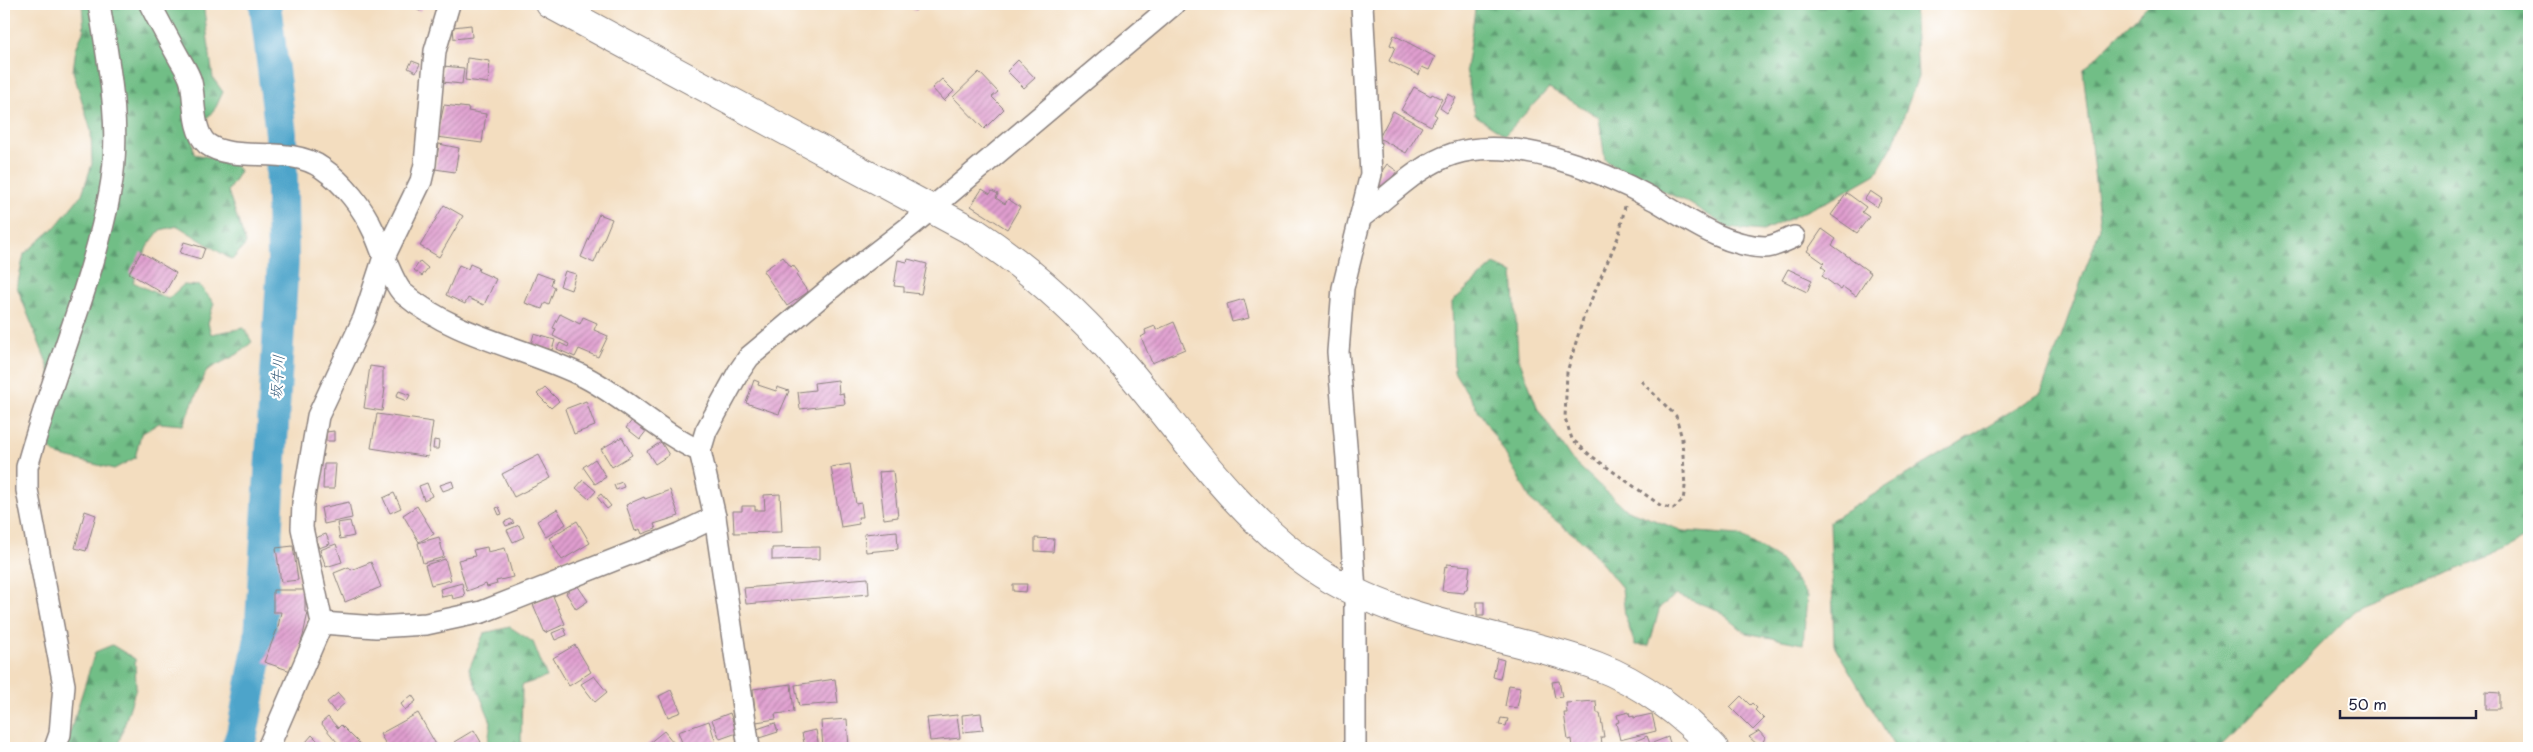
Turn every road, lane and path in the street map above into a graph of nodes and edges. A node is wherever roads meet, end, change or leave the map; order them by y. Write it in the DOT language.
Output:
graph roads {
  1 [pos="100,4"];
  2 [pos="150,4"];
  3 [pos="449,4"];
  4 [pos="550,4"];
  5 [pos="1174,4"];
  6 [pos="1362,4"];
  7 [pos="1624,186"];
  8 [pos="931,209"];
  9 [pos="1360,218"];
  10 [pos="1794,237"];
  11 [pos="384,257"];
  12 [pos="1640,380"];
  13 [pos="700,451"];
  14 [pos="715,517"];
  15 [pos="1356,593"];
  16 [pos="322,623"];
  17 [pos="55,748"];
  18 [pos="268,748"];
  19 [pos="749,748"];
  20 [pos="1355,748"];
  21 [pos="1714,748"];
  1 -- 17 [label="street"];
  2 -- 11 [label="street"];
  3 -- 11 [label="street"];
  4 -- 8 [label="street"];
  5 -- 8 [label="street"];
  6 -- 9 [label="street"];
  7 -- 9 [label="street"];
  7 -- 10 [label="street"];
  7 -- 12 [label="path"];
  8 -- 13 [label="street"];
  8 -- 15 [label="street"];
  9 -- 15 [label="street"];
  11 -- 13 [label="street"];
  11 -- 16 [label="street"];
  13 -- 14 [label="street"];
  14 -- 16 [label="street"];
  14 -- 19 [label="street"];
  15 -- 20 [label="street"];
  15 -- 21 [label="street"];
  16 -- 18 [label="street"];
}
